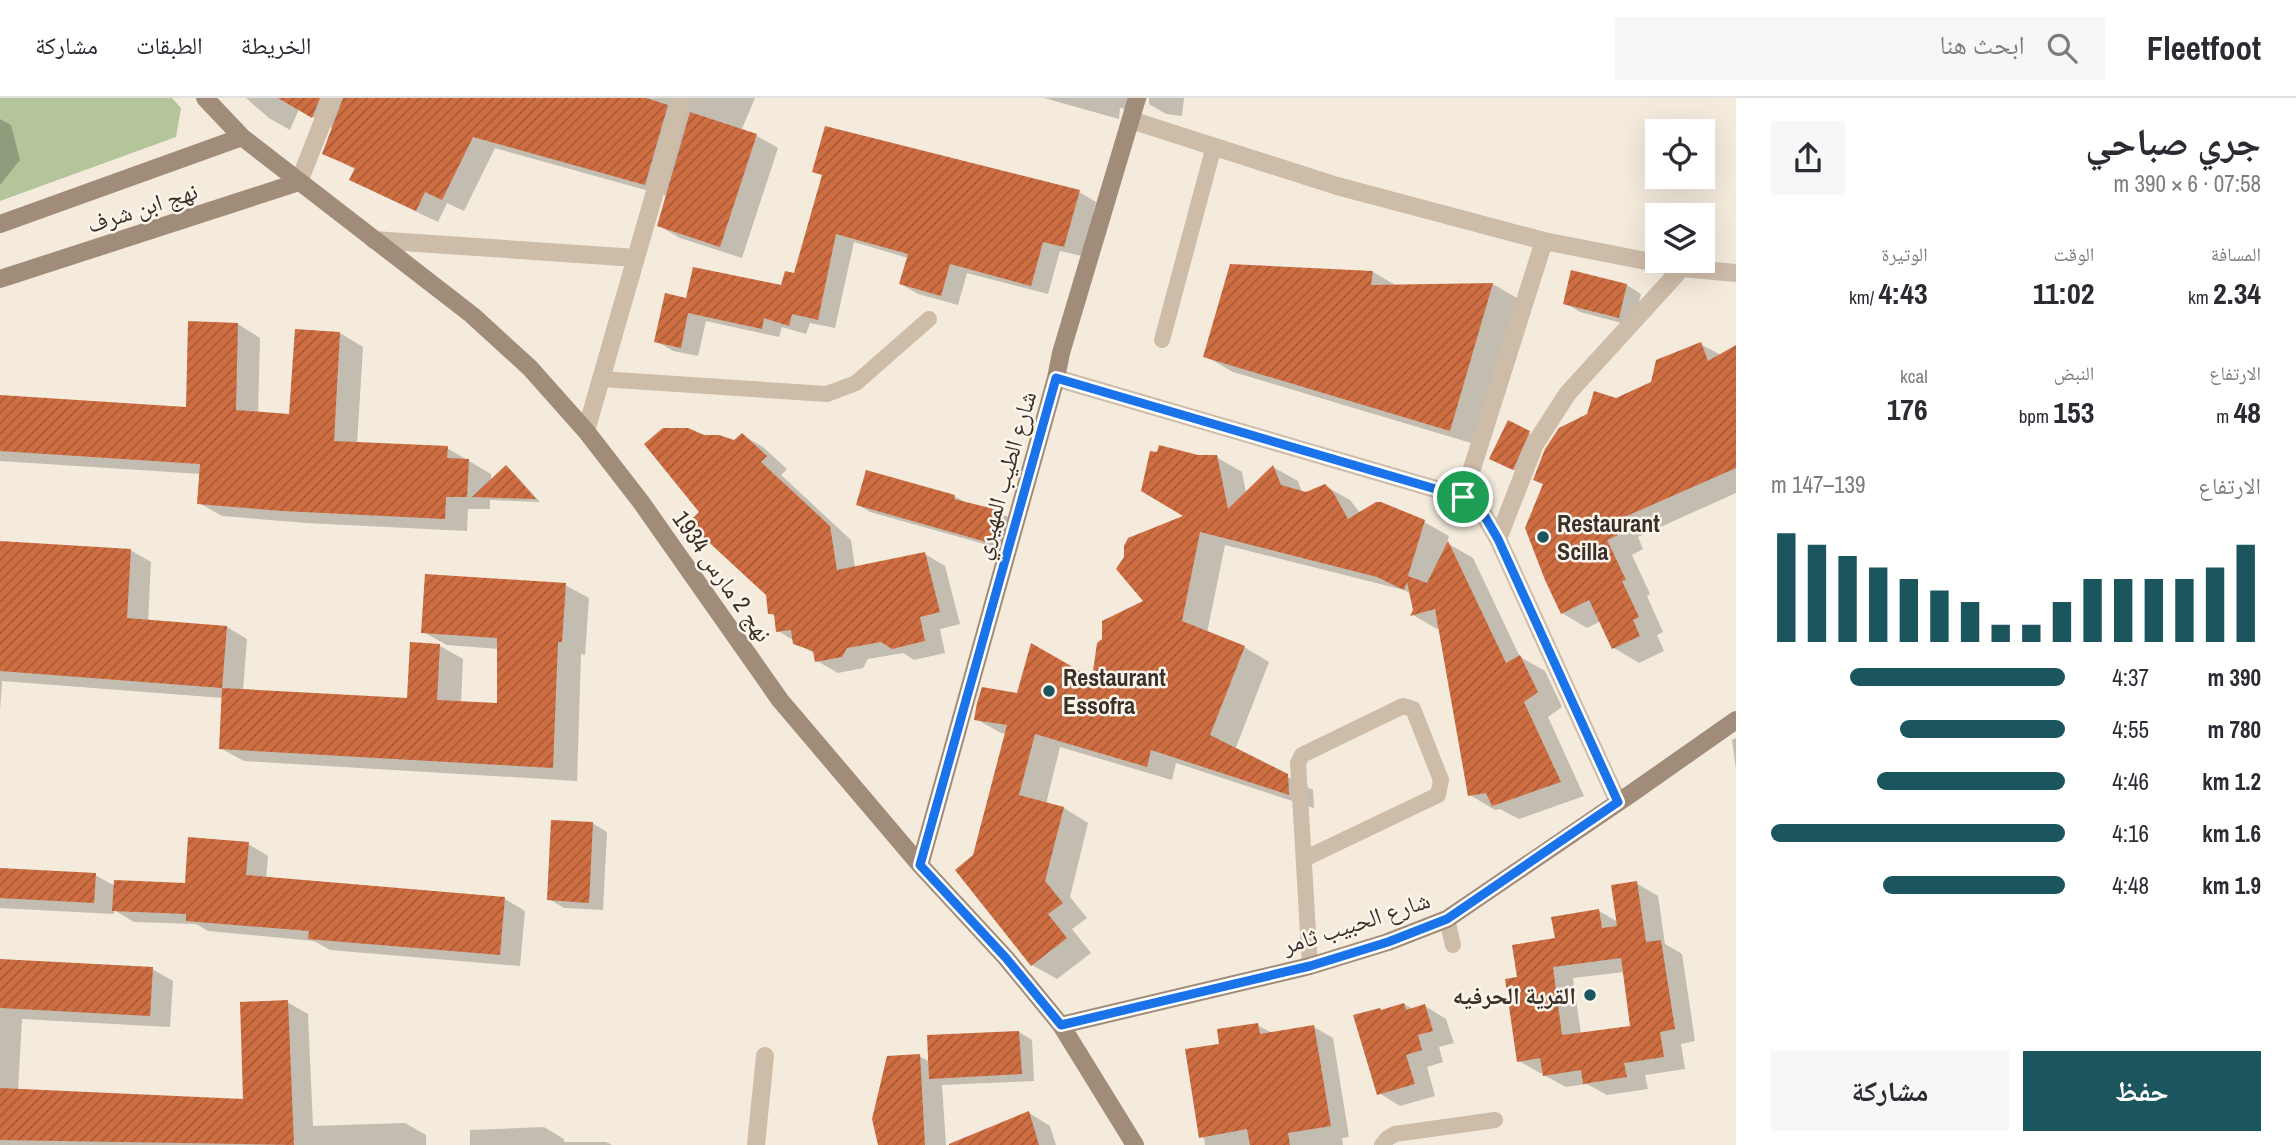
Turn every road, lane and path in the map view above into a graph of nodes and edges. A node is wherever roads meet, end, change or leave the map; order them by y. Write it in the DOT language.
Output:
graph roads {
  1 [pos="205,98"];
  2 [pos="332,98"];
  3 [pos="682,98"];
  4 [pos="1137,98"];
  5 [pos="1131,120"];
  6 [pos="242,137"];
  7 [pos="1214,146"];
  8 [pos="299,182"];
  9 [pos="0,224"];
  10 [pos="374,240"];
  11 [pos="1544,241"];
  12 [pos="636,258"];
  13 [pos="1645,261"];
  14 [pos="1715,271"];
  15 [pos="1677,273"];
  16 [pos="1736,273"];
  17 [pos="0,279"];
  18 [pos="929,319"];
  19 [pos="1162,340"];
  20 [pos="1056,378"];
  21 [pos="601,379"];
  22 [pos="586,431"];
  23 [pos="1463,497"];
  24 [pos="1498,539"];
  25 [pos="1736,720"];
  26 [pos="1618,802"];
  27 [pos="1304,859"];
  28 [pos="920,865"];
  29 [pos="1447,919"];
  30 [pos="1453,945"];
  31 [pos="1310,966"];
  32 [pos="1061,1025"];
  33 [pos="765,1056"];
  34 [pos="1495,1120"];
  35 [pos="756,1145"];
  36 [pos="1135,1145"];
  37 [pos="1382,1145"];
  1 -- 6 [label="street, نهج 2 مارس 1934"];
  2 -- 8 [label="street"];
  3 -- 12 [label="street"];
  4 -- 5 [label="street, شارع الطيب المهيري"];
  5 -- 7 [label="street"];
  5 -- 20 [label="street, شارع الطيب المهيري"];
  6 -- 8 [label="street, نهج 2 مارس 1934"];
  6 -- 9 [label="street, نهج ابن شرف"];
  7 -- 11 [label="street"];
  7 -- 19 [label="lane"];
  8 -- 10 [label="street, نهج 2 مارس 1934"];
  8 -- 17 [label="street, نهج ابن شرف"];
  10 -- 12 [label="street"];
  10 -- 22 [label="street, نهج 2 مارس 1934"];
  11 -- 13 [label="street"];
  11 -- 23 [label="street"];
  12 -- 21 [label="street"];
  14 -- 16 [label="street"];
  15 -- 24 [label="street"];
  18 -- 21 [label="lane"];
  20 -- 23 [label="street"];
  20 -- 28 [label="street, شارع الطيب المهيري"];
  21 -- 22 [label="street"];
  22 -- 28 [label="street, نهج 2 مارس 1934"];
  23 -- 24 [label="street"];
  24 -- 26 [label="street"];
  25 -- 26 [label="street, شارع الحبيب ثامر"];
  26 -- 29 [label="street, شارع الحبيب ثامر"];
  27 -- 27 [label="lane"];
  27 -- 31 [label="lane"];
  28 -- 32 [label="street, نهج 2 مارس 1934"];
  29 -- 30 [label="lane"];
  29 -- 31 [label="street, شارع الحبيب ثامر"];
  31 -- 32 [label="street, شارع الحبيب ثامر"];
  32 -- 36 [label="street, نهج 2 مارس 1934"];
  33 -- 35 [label="street"];
  34 -- 37 [label="lane"];
}
